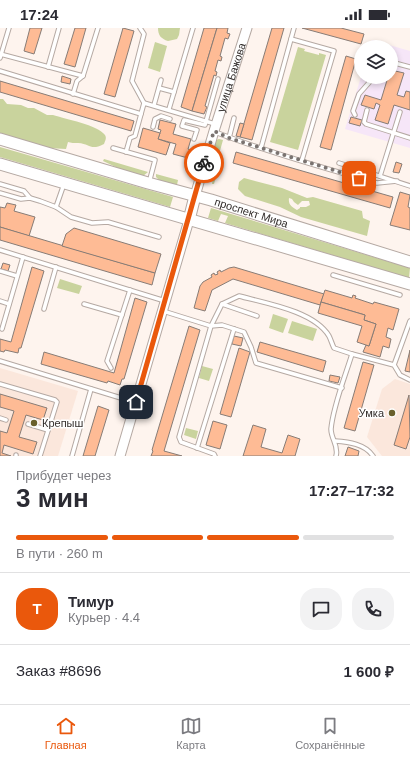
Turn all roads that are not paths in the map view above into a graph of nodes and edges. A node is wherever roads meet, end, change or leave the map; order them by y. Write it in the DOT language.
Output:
graph roads {
  1 [pos="9,28"];
  2 [pos="59,28"];
  3 [pos="98,28"];
  4 [pos="140,28"];
  5 [pos="193,28"];
  6 [pos="247,28"];
  7 [pos="294,28"];
  8 [pos="291,39"];
  9 [pos="0,55"];
  10 [pos="398,64"];
  11 [pos="48,67"];
  12 [pos="410,67"];
  13 [pos="0,71"];
  14 [pos="83,76"];
  15 [pos="218,79"];
  16 [pos="161,80"];
  17 [pos="368,84"];
  18 [pos="159,88"];
  19 [pos="174,92"];
  20 [pos="73,94"];
  21 [pos="144,103"];
  22 [pos="154,105"];
  23 [pos="163,108"];
  24 [pos="169,109"];
  25 [pos="367,110"];
  26 [pos="400,112"];
  27 [pos="141,114"];
  28 [pos="355,115"];
  29 [pos="161,116"];
  30 [pos="234,118"];
  31 [pos="170,119"];
  32 [pos="206,121"];
  33 [pos="153,127"];
  34 [pos="215,128"];
  35 [pos="393,133"];
  36 [pos="229,138"];
  37 [pos="410,138"];
  38 [pos="0,139"];
  39 [pos="194,139"];
  40 [pos="113,148"];
  41 [pos="261,148"];
  42 [pos="126,152"];
  43 [pos="302,160"];
  44 [pos="339,163"];
  45 [pos="0,164"];
  46 [pos="362,170"];
  47 [pos="380,176"];
  48 [pos="359,178"];
  49 [pos="397,182"];
  50 [pos="64,183"];
  51 [pos="148,183"];
  52 [pos="0,184"];
  53 [pos="410,186"];
  54 [pos="0,193"];
  55 [pos="195,196"];
  56 [pos="30,198"];
  57 [pos="56,207"];
  58 [pos="189,220"];
  59 [pos="159,237"];
  60 [pos="0,250"];
  61 [pos="23,257"];
  62 [pos="410,262"];
  63 [pos="56,267"];
  64 [pos="0,271"];
  65 [pos="333,275"];
  66 [pos="17,276"];
  67 [pos="410,284"];
  68 [pos="130,290"];
  69 [pos="400,295"];
  70 [pos="0,301"];
  71 [pos="165,301"];
  72 [pos="9,304"];
  73 [pos="84,304"];
  74 [pos="222,304"];
  75 [pos="44,309"];
  76 [pos="162,311"];
  77 [pos="122,315"];
  78 [pos="257,316"];
  79 [pos="410,321"];
  80 [pos="211,326"];
  81 [pos="234,329"];
  82 [pos="2,330"];
  83 [pos="352,354"];
  84 [pos="0,361"];
  85 [pos="394,365"];
  86 [pos="111,368"];
  87 [pos="410,380"];
  88 [pos="0,384"];
  89 [pos="342,388"];
  90 [pos="91,389"];
  91 [pos="136,402"];
  92 [pos="0,418"];
  93 [pos="6,420"];
  94 [pos="28,424"];
  95 [pos="48,430"];
  96 [pos="335,441"];
  97 [pos="197,448"];
  98 [pos="40,456"];
  99 [pos="72,456"];
  100 [pos="120,456"];
  101 [pos="215,456"];
  102 [pos="336,456"];
  103 [pos="373,456"];
  1 -- 9 [label="lane"];
  2 -- 11 [label="lane"];
  3 -- 14 [label="lane"];
  4 -- 21 [label="lane"];
  5 -- 19 [label="lane"];
  6 -- 34 [label="street, улица Бажова"];
  7 -- 8 [label="lane"];
  8 -- 41 [label="lane"];
  8 -- 43 [label="lane"];
  9 -- 11 [label="lane"];
  10 -- 12 [label="lane"];
  11 -- 14 [label="lane"];
  13 -- 20 [label="lane"];
  14 -- 20 [label="lane"];
  15 -- 32 [label="lane"];
  16 -- 18 [label="lane"];
  17 -- 28 [label="lane"];
  18 -- 19 [label="lane"];
  18 -- 22 [label="lane"];
  19 -- 24 [label="lane"];
  20 -- 27 [label="lane"];
  21 -- 22 [label="lane"];
  21 -- 27 [label="lane"];
  22 -- 23 [label="lane"];
  23 -- 24 [label="lane"];
  23 -- 29 [label="lane"];
  24 -- 32 [label="lane"];
  25 -- 35 [label="lane"];
  26 -- 35 [label="lane"];
  27 -- 42 [label="lane"];
  29 -- 31 [label="lane"];
  29 -- 33 [label="lane"];
  30 -- 36 [label="lane"];
  32 -- 34 [label="lane"];
  32 -- 39 [label="lane"];
  34 -- 36 [label="lane"];
  34 -- 55 [label="street, улица Бажова"];
  35 -- 37 [label="lane"];
  35 -- 47 [label="lane"];
  36 -- 41 [label="lane"];
  38 -- 51 [label="main road, проспект Мира"];
  40 -- 42 [label="lane"];
  41 -- 43 [label="lane"];
  42 -- 51 [label="lane"];
  43 -- 48 [label="lane"];
  44 -- 46 [label="lane"];
  45 -- 50 [label="main road, проспект Мира"];
  46 -- 47 [label="lane"];
  46 -- 48 [label="lane"];
  47 -- 49 [label="lane"];
  48 -- 49 [label="lane"];
  49 -- 53 [label="lane"];
  50 -- 57 [label="lane"];
  50 -- 58 [label="main road, проспект Мира"];
  51 -- 55 [label="main road, проспект Мира"];
  52 -- 56 [label="lane"];
  54 -- 56 [label="lane"];
  55 -- 58 [label="main road, улица Бажова"];
  55 -- 62 [label="main road, проспект Мира"];
  56 -- 57 [label="lane"];
  57 -- 59 [label="lane"];
  58 -- 67 [label="main road, проспект Мира"];
  58 -- 71 [label="street"];
  60 -- 61 [label="lane"];
  61 -- 63 [label="lane"];
  61 -- 66 [label="lane"];
  63 -- 68 [label="lane"];
  63 -- 75 [label="lane"];
  64 -- 66 [label="lane"];
  65 -- 69 [label="lane"];
  66 -- 72 [label="lane"];
  68 -- 71 [label="lane"];
  68 -- 77 [label="lane"];
  70 -- 72 [label="lane"];
  71 -- 76 [label="street"];
  72 -- 82 [label="lane"];
  73 -- 77 [label="lane"];
  74 -- 78 [label="lane"];
  74 -- 80 [label="lane"];
  74 -- 83 [label="lane"];
  76 -- 80 [label="lane"];
  76 -- 91 [label="street"];
  77 -- 86 [label="lane"];
  79 -- 85 [label="lane"];
  80 -- 81 [label="lane"];
  80 -- 97 [label="lane"];
  81 -- 89 [label="lane"];
  81 -- 97 [label="lane"];
  83 -- 85 [label="lane"];
  83 -- 89 [label="lane"];
  84 -- 90 [label="lane"];
  85 -- 87 [label="lane"];
  88 -- 95 [label="lane"];
  89 -- 96 [label="lane"];
  90 -- 91 [label="lane"];
  90 -- 99 [label="lane"];
  91 -- 100 [label="street"];
  92 -- 93 [label="lane"];
  94 -- 95 [label="lane"];
  95 -- 98 [label="lane"];
  96 -- 102 [label="lane"];
  96 -- 103 [label="lane"];
  97 -- 101 [label="lane"];
}
